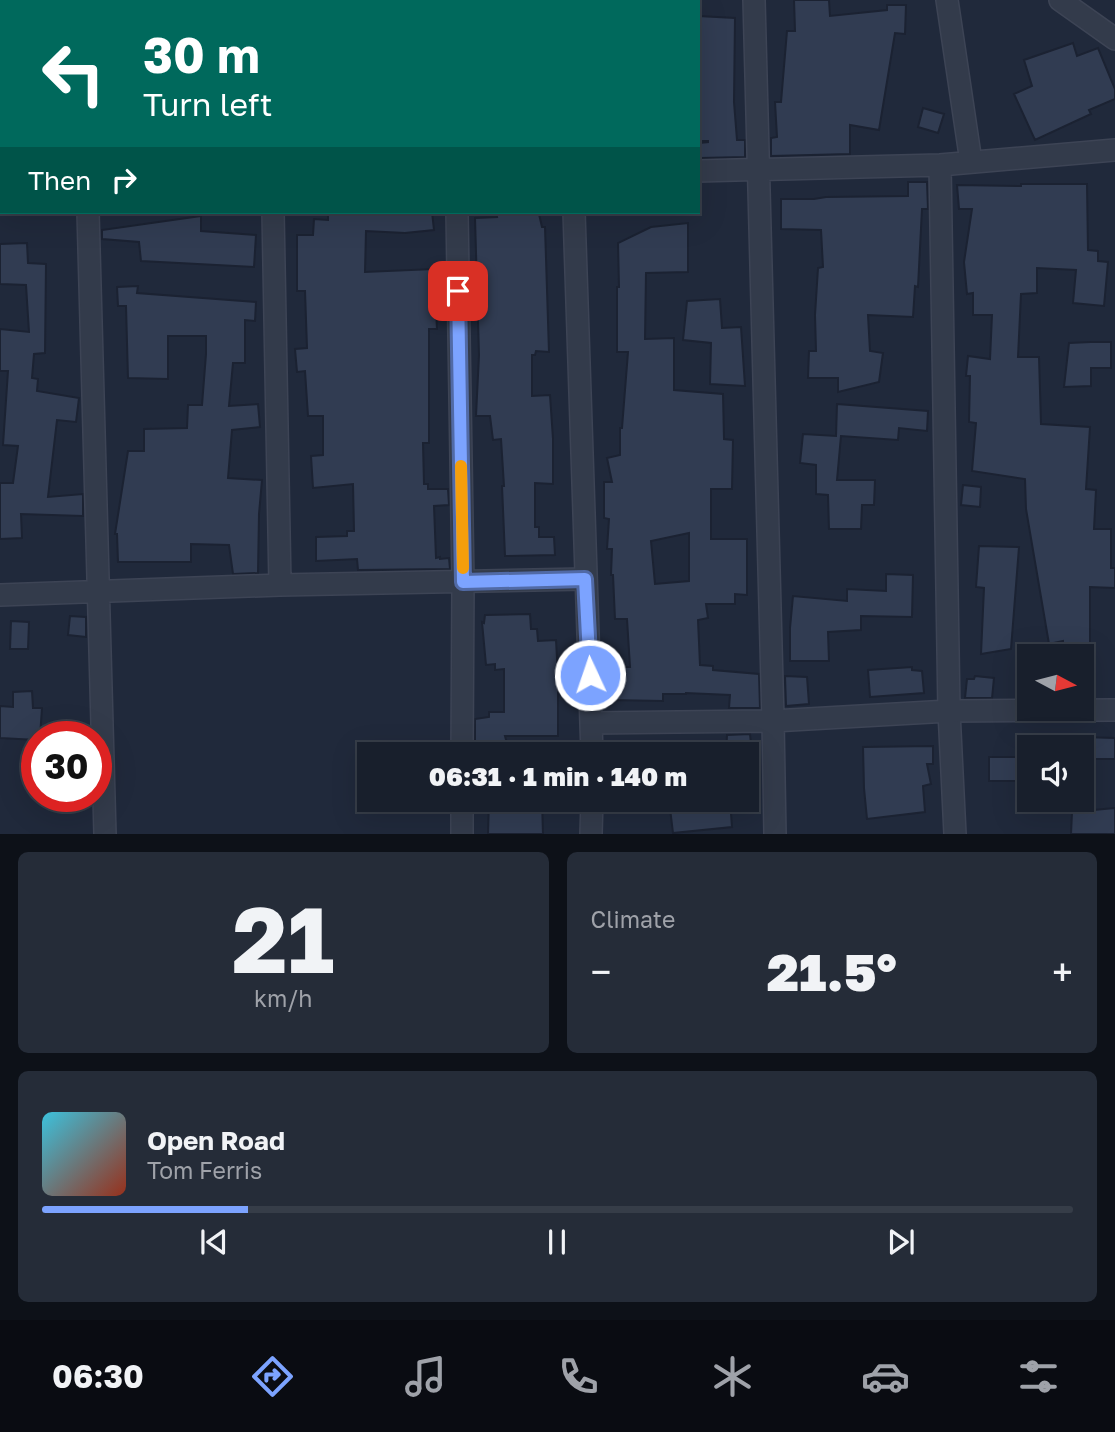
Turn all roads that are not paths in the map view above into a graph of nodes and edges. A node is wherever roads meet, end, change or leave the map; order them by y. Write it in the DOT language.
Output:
graph roads {
  1 [pos="754,0"];
  2 [pos="947,0"];
  3 [pos="1060,0"];
  4 [pos="1083,7"];
  5 [pos="1115,39"];
  6 [pos="1115,150"];
  7 [pos="971,162"];
  8 [pos="940,165"];
  9 [pos="758,169"];
  10 [pos="700,172"];
  11 [pos="88,214"];
  12 [pos="272,214"];
  13 [pos="457,214"];
  14 [pos="574,214"];
  15 [pos="585,579"];
  16 [pos="463,582"];
  17 [pos="280,585"];
  18 [pos="98,591"];
  19 [pos="0,595"];
  20 [pos="1115,710"];
  21 [pos="949,711"];
  22 [pos="774,721"];
  23 [pos="592,723"];
  24 [pos="462,742"];
  25 [pos="592,742"];
  26 [pos="462,812"];
  27 [pos="592,812"];
  28 [pos="105,834"];
  29 [pos="462,834"];
  30 [pos="592,834"];
  31 [pos="775,834"];
  32 [pos="955,834"];
  1 -- 9 [label="street"];
  2 -- 7 [label="street"];
  3 -- 4 [label="street"];
  4 -- 5 [label="street"];
  6 -- 7 [label="street"];
  7 -- 8 [label="street"];
  8 -- 9 [label="street"];
  8 -- 21 [label="street"];
  9 -- 10 [label="street"];
  9 -- 22 [label="street"];
  11 -- 18 [label="street"];
  12 -- 17 [label="street"];
  13 -- 16 [label="street"];
  14 -- 15 [label="street"];
  15 -- 16 [label="street"];
  15 -- 23 [label="street"];
  16 -- 17 [label="street"];
  16 -- 24 [label="street"];
  17 -- 18 [label="street"];
  18 -- 19 [label="street"];
  18 -- 28 [label="street"];
  20 -- 21 [label="street"];
  21 -- 22 [label="street"];
  21 -- 32 [label="street"];
  22 -- 23 [label="street"];
  22 -- 31 [label="street"];
  23 -- 25 [label="street"];
  26 -- 29 [label="street"];
  27 -- 30 [label="street"];
}
